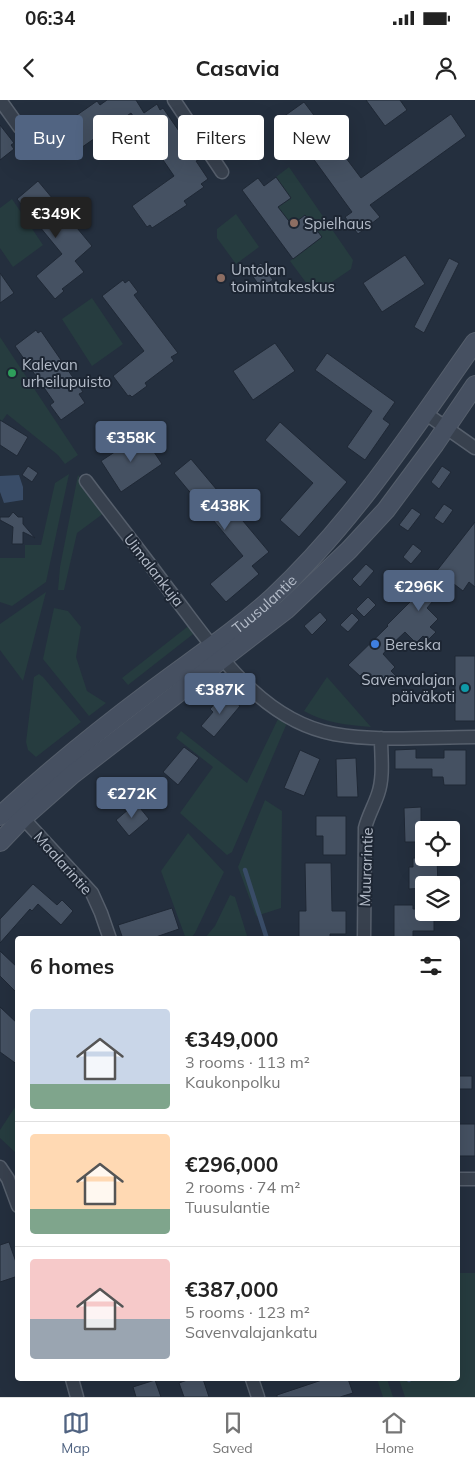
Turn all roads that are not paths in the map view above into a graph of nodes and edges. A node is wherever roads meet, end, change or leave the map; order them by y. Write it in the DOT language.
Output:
graph roads {
  1 [pos="0,100"];
  2 [pos="174,100"];
  3 [pos="15,121"];
  4 [pos="222,172"];
  5 [pos="475,342"];
  6 [pos="475,385"];
  7 [pos="425,413"];
  8 [pos="446,428"];
  9 [pos="475,448"];
  10 [pos="86,481"];
  11 [pos="218,651"];
  12 [pos="475,737"];
  13 [pos="381,738"];
  14 [pos="0,816"];
  15 [pos="23,818"];
  16 [pos="0,842"];
  17 [pos="109,936"];
  18 [pos="364,936"];
  19 [pos="0,1167"];
  20 [pos="460,1178"];
  21 [pos="475,1178"];
  22 [pos="15,1198"];
  23 [pos="73,1381"];
  24 [pos="253,1381"];
  25 [pos="77,1397"];
  26 [pos="258,1397"];
  1 -- 3 [label="street"];
  2 -- 4 [label="street"];
  5 -- 7 [label="main road, Tuusulantie"];
  6 -- 8 [label="main road, Tuusulantie"];
  7 -- 8 [label="street"];
  7 -- 11 [label="main road, Tuusulantie"];
  8 -- 9 [label="street"];
  8 -- 11 [label="main road, Tuusulantie"];
  10 -- 11 [label="street, Uimalankuja"];
  11 -- 13 [label="street, Uimalankuja"];
  11 -- 14 [label="main road, Tuusulantie"];
  11 -- 15 [label="main road, Tuusulantie"];
  12 -- 13 [label="street, Uimalankuja"];
  13 -- 18 [label="street, Muurarintie"];
  15 -- 16 [label="main road, Tuusulantie"];
  15 -- 17 [label="street, Maalarintie"];
  19 -- 22 [label="street"];
  20 -- 21 [label="street"];
  23 -- 25 [label="street"];
  24 -- 26 [label="street"];
}
